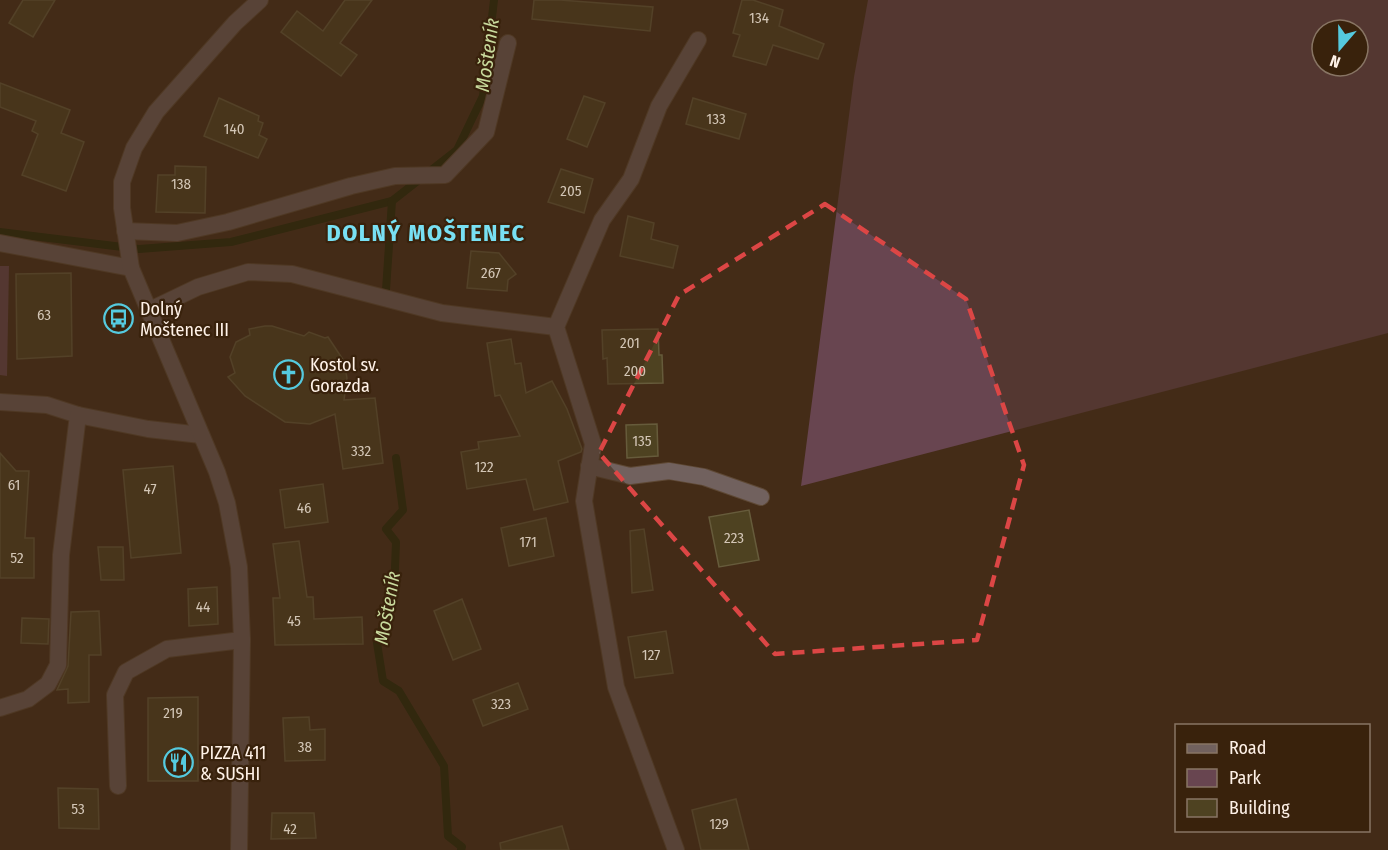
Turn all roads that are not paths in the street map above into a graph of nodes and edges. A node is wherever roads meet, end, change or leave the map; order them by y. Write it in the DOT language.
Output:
graph roads {
  1 [pos="260,0"];
  2 [pos="698,40"];
  3 [pos="508,43"];
  4 [pos="125,231"];
  5 [pos="0,243"];
  6 [pos="130,264"];
  7 [pos="148,311"];
  8 [pos="556,327"];
  9 [pos="0,402"];
  10 [pos="78,415"];
  11 [pos="201,435"];
  12 [pos="589,466"];
  13 [pos="761,497"];
  14 [pos="242,639"];
  15 [pos="0,708"];
  16 [pos="118,786"];
  17 [pos="239,850"];
  18 [pos="676,850"];
  1 -- 4 [label="street"];
  2 -- 8 [label="street"];
  3 -- 4 [label="street"];
  4 -- 6 [label="street"];
  5 -- 6 [label="street"];
  6 -- 7 [label="street"];
  7 -- 8 [label="street"];
  7 -- 11 [label="street"];
  8 -- 12 [label="street"];
  9 -- 10 [label="street"];
  10 -- 11 [label="street"];
  10 -- 15 [label="street"];
  11 -- 14 [label="street"];
  12 -- 13 [label="street"];
  12 -- 18 [label="street"];
  14 -- 16 [label="street"];
  14 -- 17 [label="street"];
}
